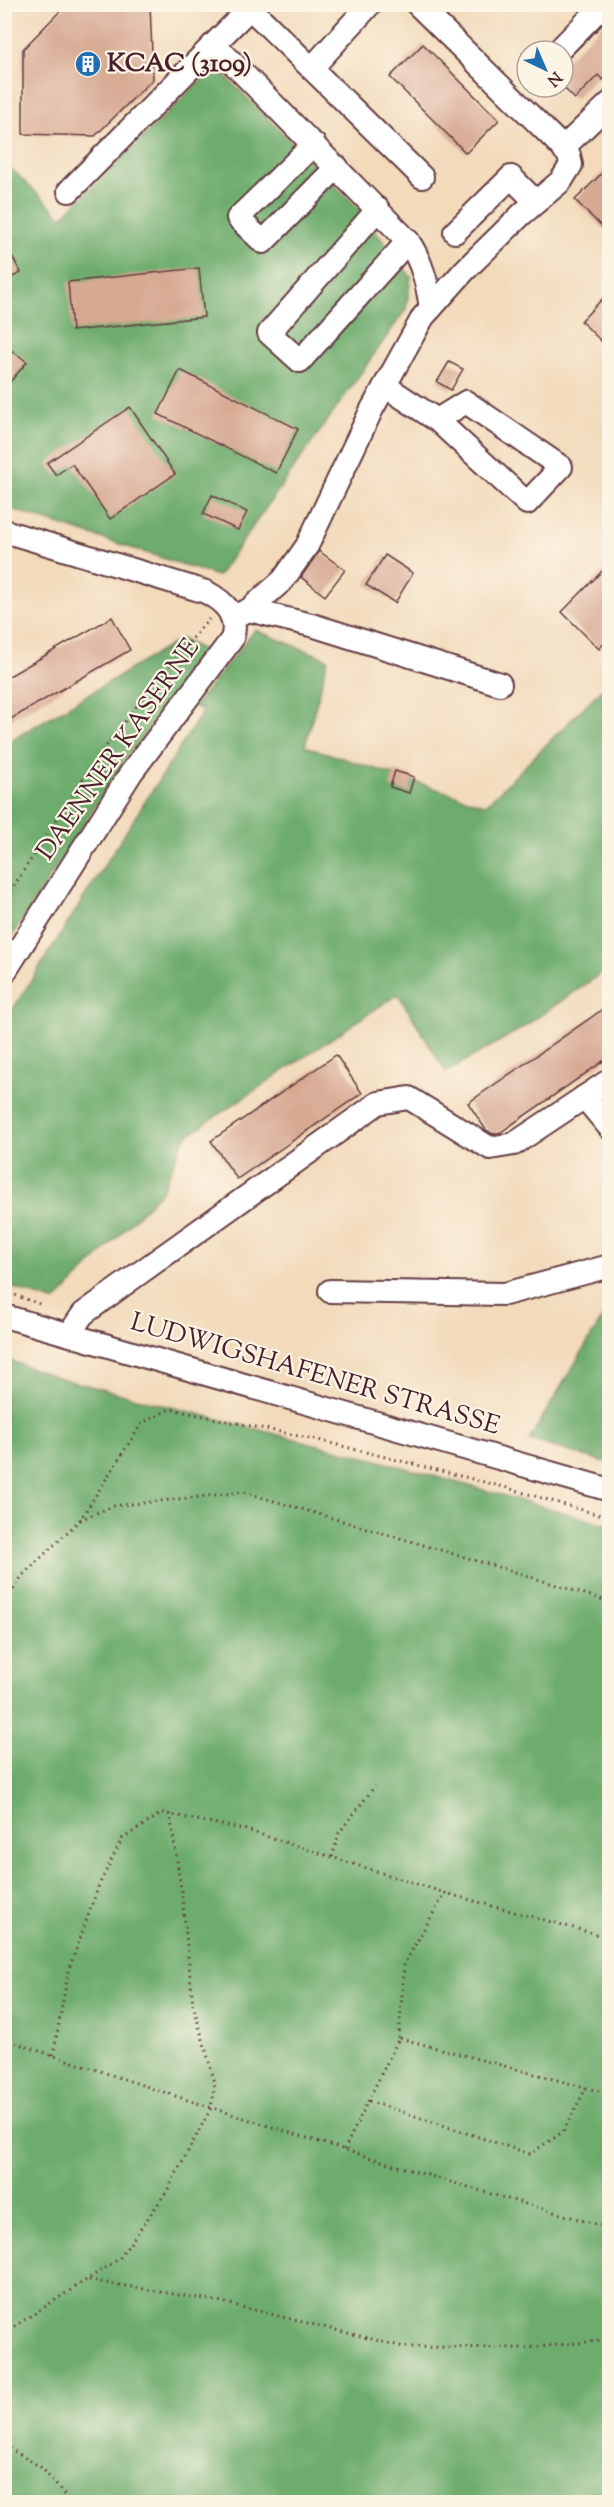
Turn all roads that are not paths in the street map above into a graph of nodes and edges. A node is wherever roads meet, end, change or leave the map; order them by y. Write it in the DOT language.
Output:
graph roads {
  1 [pos="370,4"];
  2 [pos="417,4"];
  3 [pos="604,4"];
  4 [pos="248,6"];
  5 [pos="570,39"];
  6 [pos="214,44"];
  7 [pos="312,68"];
  8 [pos="515,86"];
  9 [pos="527,99"];
  10 [pos="609,104"];
  11 [pos="314,144"];
  12 [pos="563,148"];
  13 [pos="336,167"];
  14 [pos="422,177"];
  15 [pos="69,191"];
  16 [pos="536,202"];
  17 [pos="378,209"];
  18 [pos="455,232"];
  19 [pos="408,241"];
  20 [pos="432,308"];
  21 [pos="385,386"];
  22 [pos="437,420"];
  23 [pos="4,531"];
  24 [pos="230,615"];
  25 [pos="500,684"];
  26 [pos="4,973"];
  27 [pos="609,1080"];
  28 [pos="584,1097"];
  29 [pos="609,1128"];
  30 [pos="609,1266"];
  31 [pos="330,1291"];
  32 [pos="4,1316"];
  33 [pos="70,1333"];
  34 [pos="609,1490"];
  1 -- 7 [label="street"];
  2 -- 8 [label="street"];
  3 -- 5 [label="street"];
  4 -- 6 [label="street"];
  4 -- 7 [label="street"];
  6 -- 11 [label="street"];
  6 -- 15 [label="street"];
  7 -- 14 [label="street"];
  9 -- 12 [label="street"];
  10 -- 12 [label="street"];
  11 -- 13 [label="street"];
  11 -- 13 [label="street"];
  12 -- 16 [label="street"];
  13 -- 17 [label="street"];
  16 -- 18 [label="street"];
  16 -- 20 [label="street"];
  17 -- 19 [label="street"];
  17 -- 19 [label="street"];
  19 -- 20 [label="street"];
  20 -- 21 [label="street"];
  21 -- 22 [label="street"];
  21 -- 24 [label="street"];
  22 -- 22 [label="street"];
  23 -- 24 [label="street"];
  24 -- 25 [label="street"];
  24 -- 26 [label="street, DAENNER KASERNE"];
  27 -- 28 [label="street"];
  28 -- 29 [label="street"];
  28 -- 33 [label="street"];
  30 -- 31 [label="street"];
  32 -- 33 [label="street, LUDWIGSHAFENER STRASSE"];
  33 -- 34 [label="street, LUDWIGSHAFENER STRASSE"];
}
